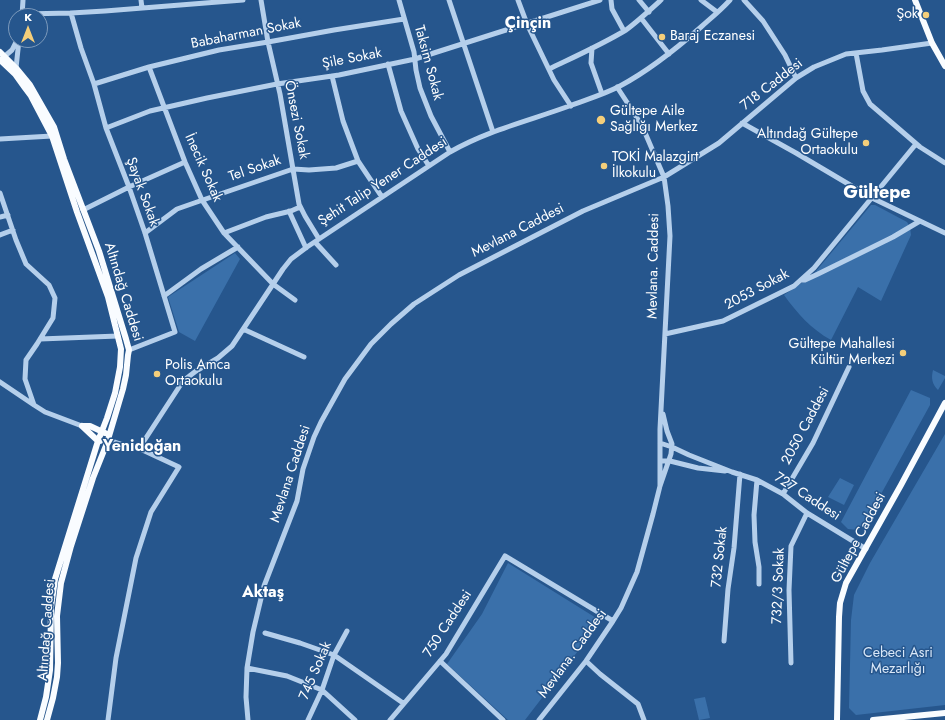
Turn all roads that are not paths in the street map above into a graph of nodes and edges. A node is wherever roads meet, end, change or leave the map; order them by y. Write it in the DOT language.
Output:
graph roads {
  1 [pos="141,0"];
  2 [pos="243,0"];
  3 [pos="261,0"];
  4 [pos="399,0"];
  5 [pos="449,0"];
  6 [pos="518,0"];
  7 [pos="600,0"];
  8 [pos="611,0"];
  9 [pos="639,0"];
  10 [pos="661,0"];
  11 [pos="701,0"];
  12 [pos="730,0"];
  13 [pos="744,0"];
  14 [pos="915,0"];
  15 [pos="142,8"];
  16 [pos="649,12"];
  17 [pos="718,12"];
  18 [pos="71,13"];
  19 [pos="48,14"];
  20 [pos="641,18"];
  21 [pos="404,19"];
  22 [pos="527,24"];
  23 [pos="624,31"];
  24 [pos="268,42"];
  25 [pos="463,43"];
  26 [pos="932,43"];
  27 [pos="13,48"];
  28 [pos="17,48"];
  29 [pos="592,48"];
  30 [pos="856,53"];
  31 [pos="669,54"];
  32 [pos="1,57"];
  33 [pos="415,59"];
  34 [pos="388,64"];
  35 [pos="945,66"];
  36 [pos="149,67"];
  37 [pos="16,68"];
  38 [pos="549,69"];
  39 [pos="332,76"];
  40 [pos="796,78"];
  41 [pos="94,84"];
  42 [pos="277,84"];
  43 [pos="617,87"];
  44 [pos="602,94"];
  45 [pos="571,106"];
  46 [pos="164,108"];
  47 [pos="742,124"];
  48 [pos="106,128"];
  49 [pos="493,132"];
  50 [pos="52,136"];
  51 [pos="0,139"];
  52 [pos="916,144"];
  53 [pos="450,152"];
  54 [pos="185,162"];
  55 [pos="358,162"];
  56 [pos="945,163"];
  57 [pos="429,166"];
  58 [pos="293,169"];
  59 [pos="664,177"];
  60 [pos="129,187"];
  61 [pos="0,193"];
  62 [pos="382,197"];
  63 [pos="872,198"];
  64 [pos="202,200"];
  65 [pos="300,207"];
  66 [pos="84,210"];
  67 [pos="289,211"];
  68 [pos="8,215"];
  69 [pos="0,217"];
  70 [pos="920,221"];
  71 [pos="13,230"];
  72 [pos="145,233"];
  73 [pos="224,233"];
  74 [pos="945,234"];
  75 [pos="0,235"];
  76 [pos="317,240"];
  77 [pos="238,247"];
  78 [pos="306,248"];
  79 [pos="336,265"];
  80 [pos="800,280"];
  81 [pos="272,284"];
  82 [pos="164,296"];
  83 [pos="295,300"];
  84 [pos="242,329"];
  85 [pos="665,334"];
  86 [pos="118,336"];
  87 [pos="40,339"];
  88 [pos="129,350"];
  89 [pos="304,357"];
  90 [pos="849,367"];
  91 [pos="0,382"];
  92 [pos="945,403"];
  93 [pos="34,406"];
  94 [pos="662,409"];
  95 [pos="82,426"];
  96 [pos="102,432"];
  97 [pos="108,440"];
  98 [pos="98,441"];
  99 [pos="660,443"];
  100 [pos="136,447"];
  101 [pos="672,447"];
  102 [pos="660,460"];
  103 [pos="670,461"];
  104 [pos="732,472"];
  105 [pos="740,474"];
  106 [pos="758,480"];
  107 [pos="660,486"];
  108 [pos="783,494"];
  109 [pos="807,513"];
  110 [pos="866,549"];
  111 [pos="759,584"];
  112 [pos="613,621"];
  113 [pos="347,631"];
  114 [pos="265,633"];
  115 [pos="724,642"];
  116 [pos="334,655"];
  117 [pos="440,661"];
  118 [pos="586,661"];
  119 [pos="791,663"];
  120 [pos="247,668"];
  121 [pos="322,690"];
  122 [pos="403,703"];
  123 [pos="945,712"];
  124 [pos="40,720"];
  125 [pos="47,720"];
  126 [pos="108,720"];
  127 [pos="248,720"];
  128 [pos="308,720"];
  129 [pos="355,720"];
  130 [pos="390,720"];
  131 [pos="504,720"];
  132 [pos="539,720"];
  133 [pos="644,720"];
  134 [pos="837,720"];
  135 [pos="873,720"];
  1 -- 15 [label="street"];
  2 -- 15 [label="street"];
  3 -- 24 [label="street, Önsezi Sokak"];
  4 -- 21 [label="street, Taksim Sokak"];
  5 -- 25 [label="street"];
  6 -- 22 [label="street"];
  7 -- 22 [label="street, Şile Sokak"];
  8 -- 23 [label="street"];
  9 -- 16 [label="street"];
  10 -- 16 [label="street"];
  11 -- 17 [label="street"];
  12 -- 17 [label="street, Şehit Talip Yener Caddesi"];
  13 -- 40 [label="street"];
  14 -- 26 [label="main road"];
  15 -- 18 [label="street"];
  16 -- 20 [label="street"];
  17 -- 31 [label="street, Şehit Talip Yener Caddesi"];
  18 -- 19 [label="street"];
  18 -- 41 [label="street, Şayak Sokak"];
  20 -- 23 [label="street"];
  20 -- 31 [label="street"];
  21 -- 24 [label="street, Babaharman Sokak"];
  21 -- 33 [label="street, Taksim Sokak"];
  22 -- 25 [label="street, Şile Sokak"];
  22 -- 38 [label="street"];
  23 -- 29 [label="street"];
  24 -- 36 [label="street, Babaharman Sokak"];
  24 -- 42 [label="street, Önsezi Sokak"];
  25 -- 33 [label="street, Şile Sokak"];
  25 -- 49 [label="street"];
  26 -- 30 [label="street, 718 Caddesi"];
  26 -- 35 [label="main road"];
  27 -- 32 [label="street"];
  28 -- 37 [label="street"];
  29 -- 38 [label="street"];
  29 -- 44 [label="street"];
  30 -- 40 [label="street, 718 Caddesi"];
  30 -- 52 [label="street"];
  31 -- 43 [label="street, Şehit Talip Yener Caddesi"];
  32 -- 37 [label="main road, Altındağ Caddesi"];
  32 -- 50 [label="main road, Altındağ Caddesi"];
  33 -- 34 [label="street, Şile Sokak"];
  33 -- 53 [label="street, Taksim Sokak"];
  34 -- 39 [label="street, Şile Sokak"];
  34 -- 57 [label="street"];
  36 -- 41 [label="street, Babaharman Sokak"];
  36 -- 46 [label="street, İnecik Sokak"];
  37 -- 66 [label="main road, Altındağ Caddesi"];
  38 -- 45 [label="street"];
  39 -- 42 [label="street, Şile Sokak"];
  39 -- 55 [label="street"];
  40 -- 47 [label="street, 718 Caddesi"];
  41 -- 48 [label="street, Şayak Sokak"];
  42 -- 46 [label="street, Şile Sokak"];
  42 -- 58 [label="street, Önsezi Sokak"];
  43 -- 44 [label="street, Şehit Talip Yener Caddesi"];
  43 -- 59 [label="street, Mevlana. Caddesi"];
  44 -- 45 [label="street, Şehit Talip Yener Caddesi"];
  45 -- 49 [label="street, Şehit Talip Yener Caddesi"];
  46 -- 48 [label="street, Şile Sokak"];
  46 -- 54 [label="street, İnecik Sokak"];
  47 -- 59 [label="street, 718 Caddesi"];
  47 -- 63 [label="street"];
  48 -- 60 [label="street, Şayak Sokak"];
  49 -- 53 [label="street, Şehit Talip Yener Caddesi"];
  50 -- 51 [label="street"];
  50 -- 86 [label="main road, Altındağ Caddesi"];
  52 -- 56 [label="street"];
  52 -- 63 [label="street, 2053 Sokak"];
  53 -- 57 [label="street, Şehit Talip Yener Caddesi"];
  54 -- 60 [label="street"];
  54 -- 64 [label="street, İnecik Sokak"];
  55 -- 58 [label="street, Tel Sokak"];
  55 -- 62 [label="street"];
  57 -- 62 [label="street, Şehit Talip Yener Caddesi"];
  58 -- 64 [label="street, Tel Sokak"];
  58 -- 65 [label="street, Önsezi Sokak"];
  59 -- 85 [label="street, Mevlana. Caddesi"];
  59 -- 120 [label="street, Mevlana Caddesi"];
  60 -- 66 [label="street"];
  60 -- 72 [label="street, Şayak Sokak"];
  61 -- 68 [label="street"];
  62 -- 76 [label="street, Şehit Talip Yener Caddesi"];
  63 -- 70 [label="street"];
  63 -- 80 [label="street, 2053 Sokak"];
  64 -- 72 [label="street, Tel Sokak"];
  64 -- 73 [label="street, İnecik Sokak"];
  65 -- 67 [label="street"];
  65 -- 76 [label="street, Önsezi Sokak"];
  66 -- 88 [label="main road, Altındağ Caddesi"];
  67 -- 73 [label="street"];
  67 -- 78 [label="street"];
  68 -- 69 [label="street"];
  68 -- 71 [label="street"];
  70 -- 74 [label="street"];
  70 -- 80 [label="street"];
  71 -- 75 [label="street"];
  71 -- 87 [label="street"];
  72 -- 82 [label="street, Şayak Sokak"];
  73 -- 77 [label="street, İnecik Sokak"];
  76 -- 78 [label="street, Şehit Talip Yener Caddesi"];
  76 -- 79 [label="street, Önsezi Sokak"];
  77 -- 81 [label="street, İnecik Sokak"];
  77 -- 82 [label="street"];
  78 -- 81 [label="street, Şehit Talip Yener Caddesi"];
  80 -- 85 [label="street, 2053 Sokak"];
  81 -- 83 [label="street, İnecik Sokak"];
  81 -- 84 [label="street, Şehit Talip Yener Caddesi"];
  82 -- 88 [label="street, Şayak Sokak"];
  84 -- 89 [label="street"];
  84 -- 100 [label="street, Şehit Talip Yener Caddesi"];
  85 -- 94 [label="street, Mevlana. Caddesi"];
  86 -- 87 [label="street"];
  86 -- 96 [label="main road, Altındağ Caddesi"];
  87 -- 93 [label="street"];
  88 -- 97 [label="main road, Altındağ Caddesi"];
  90 -- 108 [label="street, 2050 Caddesi"];
  91 -- 93 [label="street"];
  92 -- 110 [label="main road, Gültepe Caddesi"];
  93 -- 95 [label="street"];
  94 -- 99 [label="street, Mevlana. Caddesi"];
  94 -- 101 [label="street, Mevlana. Caddesi"];
  95 -- 96 [label="main road"];
  95 -- 98 [label="main road"];
  96 -- 97 [label="main road"];
  96 -- 98 [label="main road, Altındağ Caddesi"];
  97 -- 98 [label="main road"];
  97 -- 100 [label="street"];
  97 -- 125 [label="main road, Altındağ Caddesi"];
  98 -- 124 [label="main road, Altındağ Caddesi"];
  99 -- 101 [label="street, 727 Caddesi"];
  99 -- 102 [label="street, Mevlana. Caddesi"];
  100 -- 126 [label="street"];
  101 -- 103 [label="street, Mevlana. Caddesi"];
  101 -- 104 [label="street, 727 Caddesi"];
  102 -- 103 [label="street, 727 Caddesi"];
  102 -- 107 [label="street, Mevlana. Caddesi"];
  103 -- 104 [label="street, 727 Caddesi"];
  103 -- 107 [label="street, Mevlana. Caddesi"];
  104 -- 105 [label="street, 727 Caddesi"];
  105 -- 106 [label="street, 727 Caddesi"];
  105 -- 115 [label="street, 732 Sokak"];
  106 -- 108 [label="street, 727 Caddesi"];
  106 -- 111 [label="street"];
  107 -- 112 [label="street, Mevlana. Caddesi"];
  108 -- 109 [label="street, 727 Caddesi"];
  109 -- 110 [label="street, 727 Caddesi"];
  109 -- 119 [label="street, 732/3 Sokak"];
  110 -- 134 [label="main road, Gültepe Caddesi"];
  112 -- 117 [label="street, 750 Caddesi"];
  112 -- 118 [label="street, Mevlana. Caddesi"];
  113 -- 116 [label="street, 745 Sokak"];
  114 -- 116 [label="street"];
  116 -- 121 [label="street, 745 Sokak"];
  116 -- 122 [label="street"];
  117 -- 122 [label="street, 750 Caddesi"];
  117 -- 131 [label="street"];
  118 -- 132 [label="street, Mevlana. Caddesi"];
  118 -- 133 [label="street"];
  120 -- 121 [label="street"];
  120 -- 127 [label="street, Mevlana Caddesi"];
  121 -- 128 [label="street, 745 Sokak"];
  121 -- 129 [label="street"];
  122 -- 130 [label="street, 750 Caddesi"];
  123 -- 135 [label="main road"];
}
